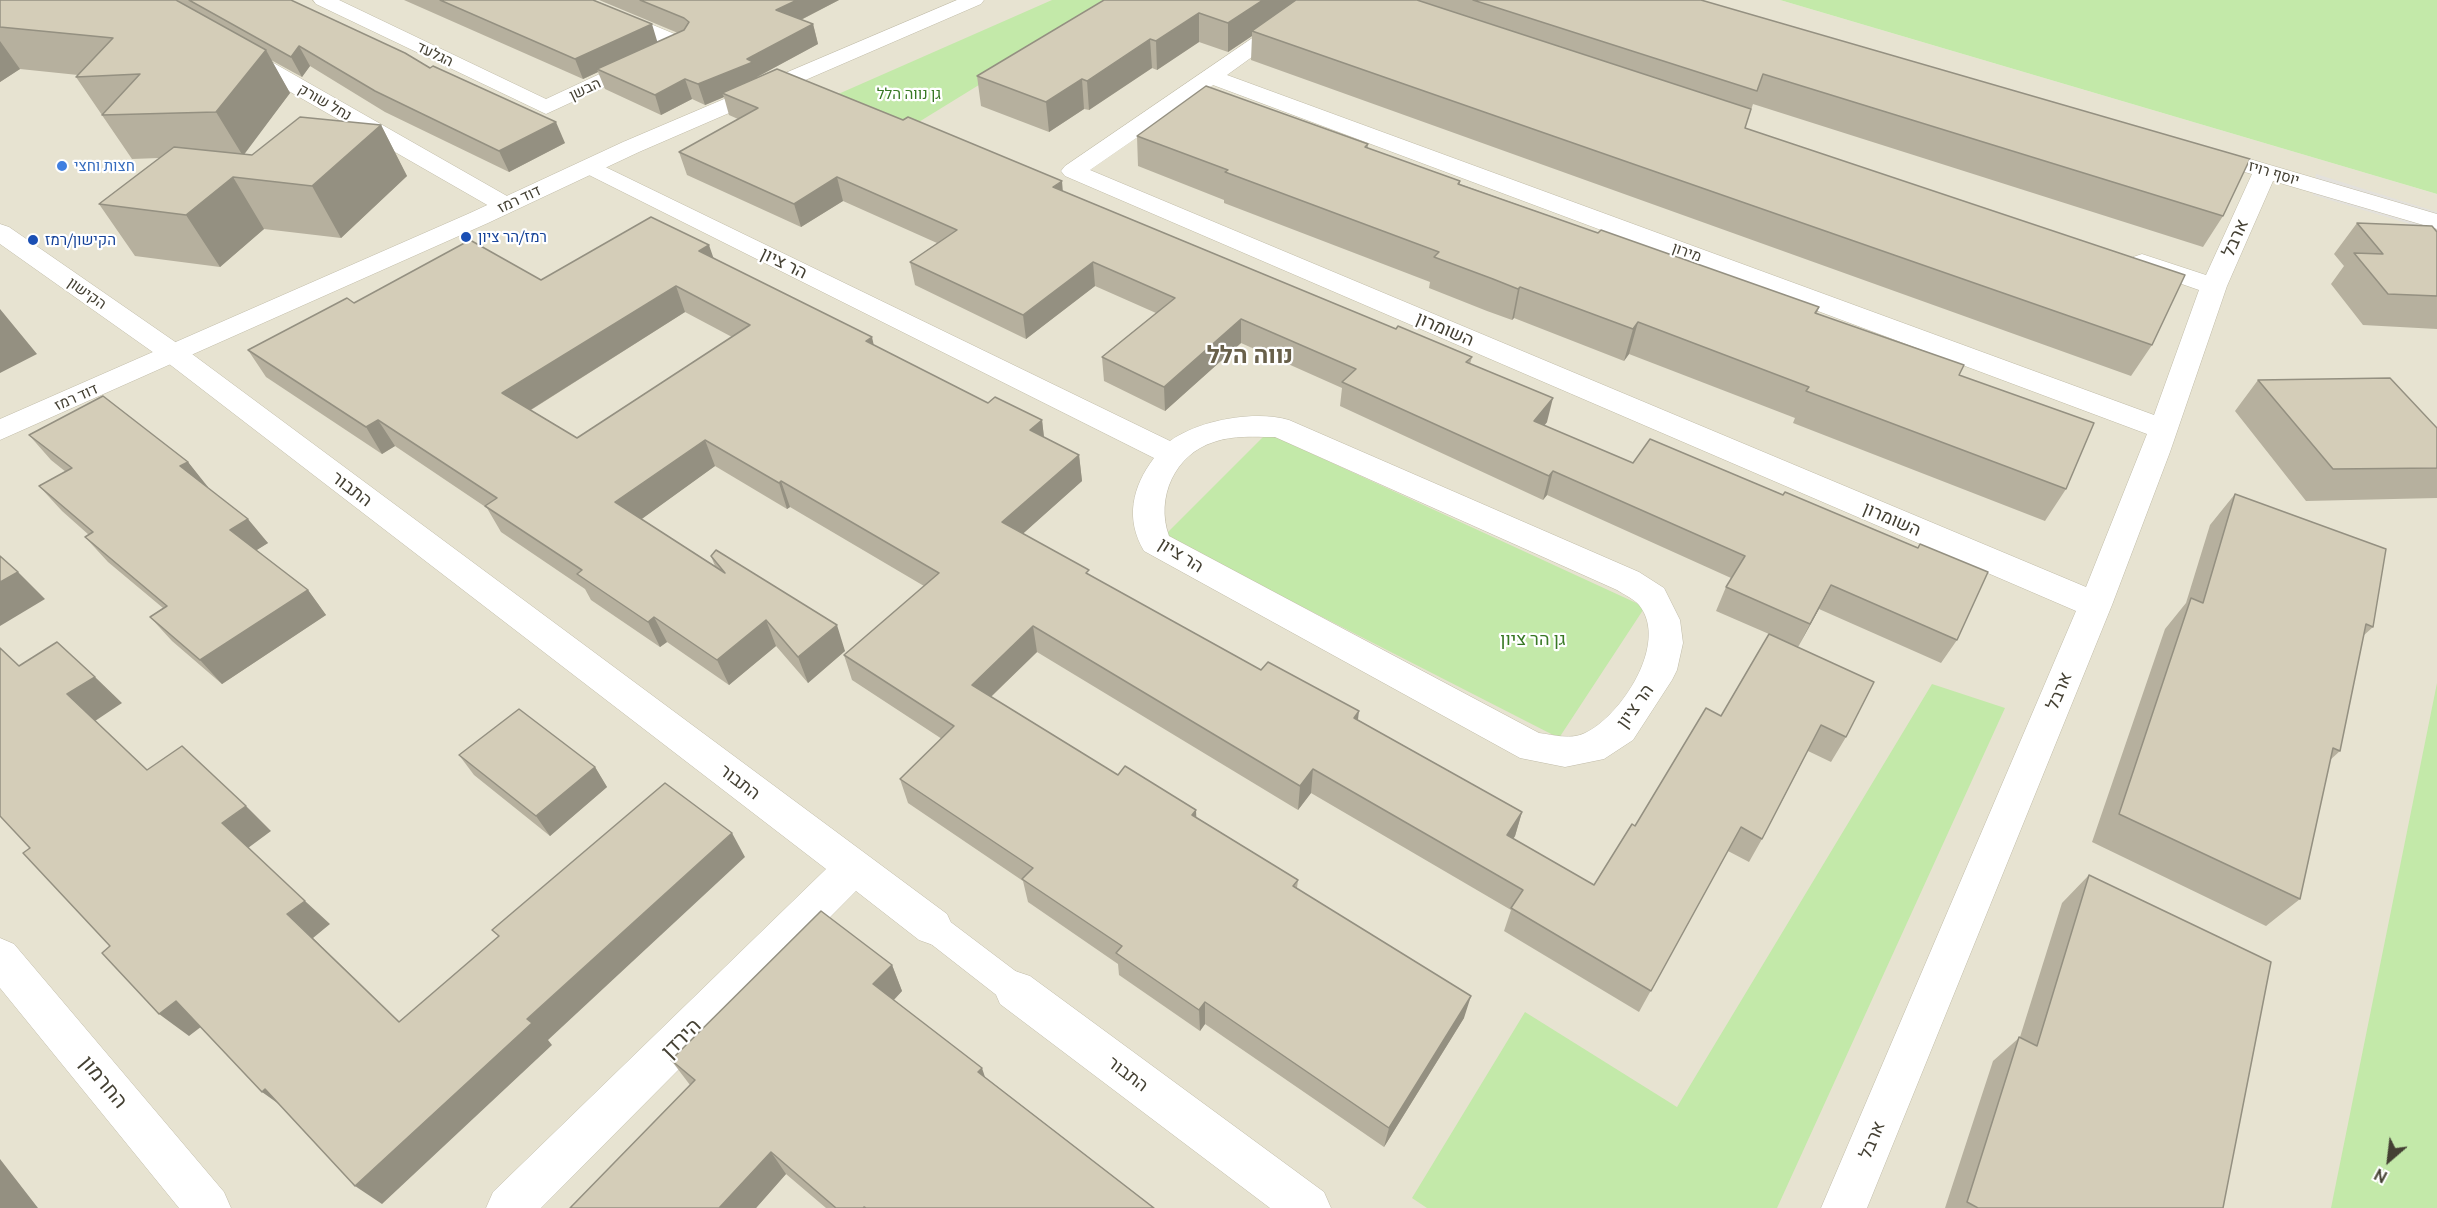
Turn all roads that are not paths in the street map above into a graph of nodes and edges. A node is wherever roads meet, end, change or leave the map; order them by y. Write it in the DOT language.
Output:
graph roads {
  1 [pos="323,0"];
  2 [pos="575,0"];
  3 [pos="974,0"];
  4 [pos="1321,0"];
  5 [pos="218,41"];
  6 [pos="1210,76"];
  7 [pos="546,108"];
  8 [pos="2220,157"];
  9 [pos="591,167"];
  10 [pos="2265,171"];
  11 [pos="505,205"];
  12 [pos="2437,222"];
  13 [pos="0,232"];
  14 [pos="2124,256"];
  15 [pos="2214,286"];
  16 [pos="174,354"];
  17 [pos="2163,429"];
  18 [pos="0,430"];
  19 [pos="1171,454"];
  20 [pos="2095,605"];
  21 [pos="854,867"];
  22 [pos="933,927"];
  23 [pos="0,957"];
  24 [pos="1015,990"];
  25 [pos="208,1208"];
  26 [pos="509,1208"];
  27 [pos="1308,1208"];
  28 [pos="1844,1208"];
  1 -- 7 [label="street, הגלעד"];
  2 -- 7 [label="street, הבשן"];
  3 -- 9 [label="street, דוד רמז"];
  4 -- 6 [label="street, השומרון"];
  5 -- 11 [label="street, נחל שורק"];
  6 -- 17 [label="street, מירון"];
  6 -- 20 [label="street, השומרון"];
  8 -- 10 [label="street, יוסף רויז"];
  9 -- 11 [label="street, דוד רמז"];
  9 -- 19 [label="street, הר ציון"];
  10 -- 12 [label="street, יוסף רויז"];
  10 -- 15 [label="street, ארבל"];
  11 -- 16 [label="street, דוד רמז"];
  13 -- 16 [label="street, הקישון"];
  14 -- 15 [label="street"];
  15 -- 17 [label="street, ארבל"];
  16 -- 18 [label="street, דוד רמז"];
  16 -- 21 [label="street, התבור"];
  17 -- 20 [label="street, ארבל"];
  19 -- 19 [label="street, הר ציון"];
  20 -- 28 [label="street, ארבל"];
  21 -- 22 [label="street, התבור"];
  21 -- 26 [label="street, הירדן"];
  22 -- 24 [label="street, התבור"];
  23 -- 25 [label="street, החרמון"];
  24 -- 27 [label="street, התבור"];
}
